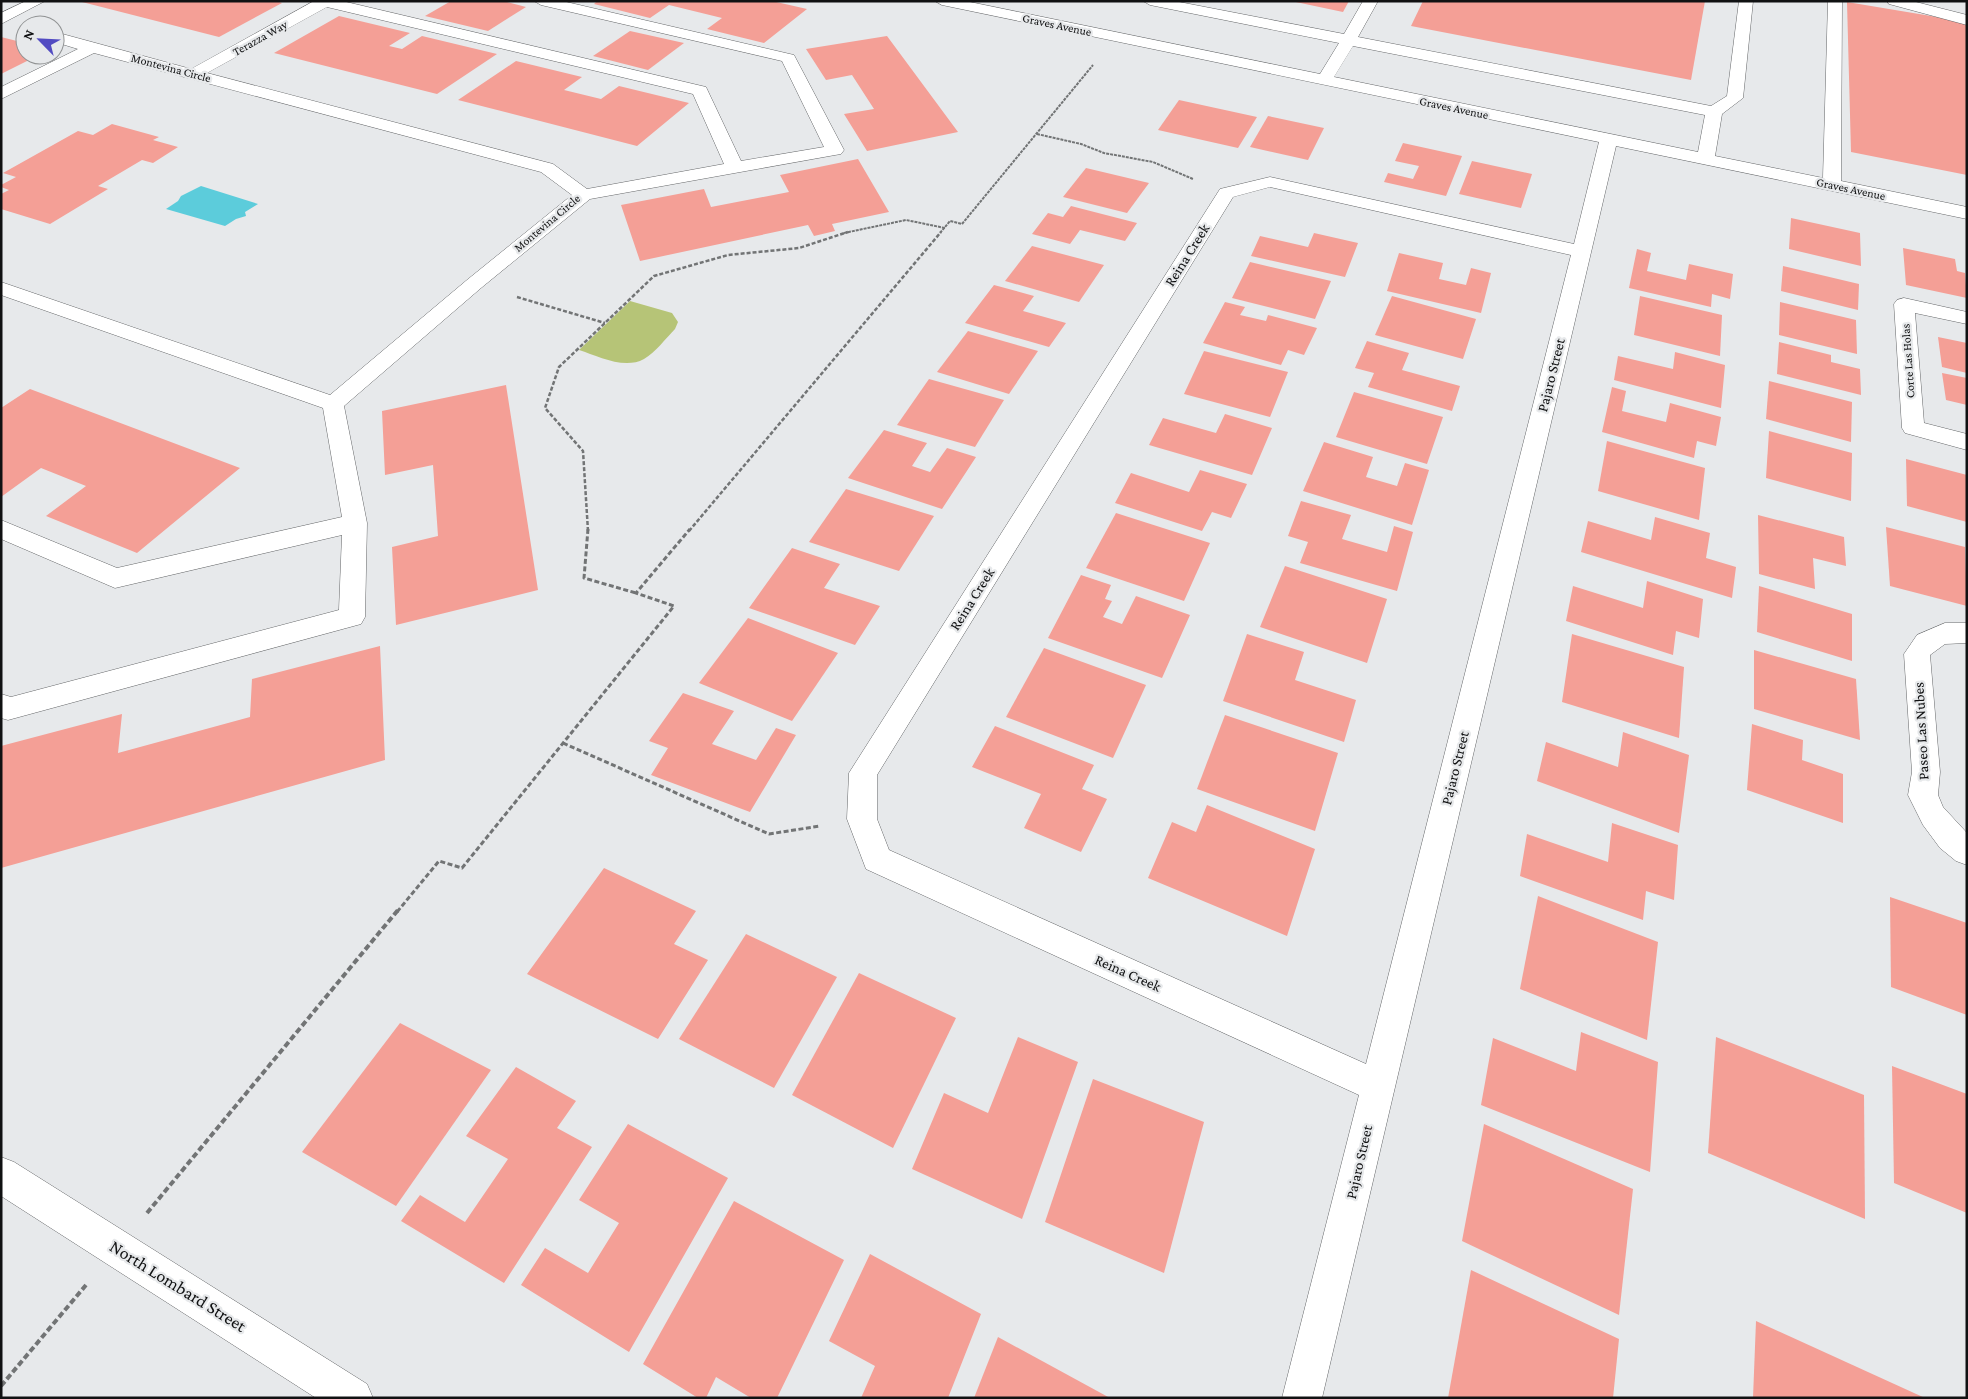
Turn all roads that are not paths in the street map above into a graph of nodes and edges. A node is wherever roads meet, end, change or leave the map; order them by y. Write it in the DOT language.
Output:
graph roads {
  1 [pos="38,1"];
  2 [pos="541,1"];
  3 [pos="942,1"];
  4 [pos="1150,1"];
  5 [pos="1371,1"];
  6 [pos="1746,1"];
  7 [pos="1835,1"];
  8 [pos="1894,1"];
  9 [pos="324,2"];
  10 [pos="1,20"];
  11 [pos="1967,20"];
  12 [pos="15,25"];
  13 [pos="1348,39"];
  14 [pos="65,40"];
  15 [pos="92,48"];
  16 [pos="194,74"];
  17 [pos="1324,81"];
  18 [pos="1,94"];
  19 [pos="1714,112"];
  20 [pos="1609,139"];
  21 [pos="1706,159"];
  22 [pos="735,167"];
  23 [pos="1832,185"];
  24 [pos="584,196"];
  25 [pos="1967,213"];
  26 [pos="1582,252"];
  27 [pos="1,288"];
  28 [pos="1967,318"];
  29 [pos="333,404"];
  30 [pos="1967,442"];
  31 [pos="355,523"];
  32 [pos="1,529"];
  33 [pos="1967,634"];
  34 [pos="1,706"];
  35 [pos="1967,851"];
  36 [pos="1377,1086"];
  37 [pos="1,1175"];
  38 [pos="353,1398"];
  39 [pos="1302,1398"];
  1 -- 10 [label="street"];
  2 -- 22 [label="street"];
  3 -- 17 [label="street, Graves Avenue"];
  4 -- 13 [label="street"];
  5 -- 13 [label="street"];
  6 -- 19 [label="street"];
  7 -- 23 [label="street"];
  8 -- 11 [label="street"];
  9 -- 16 [label="street, Terazza Way"];
  9 -- 22 [label="street"];
  10 -- 12 [label="street"];
  13 -- 17 [label="street"];
  13 -- 19 [label="street"];
  14 -- 15 [label="street, Montevina Circle"];
  15 -- 16 [label="street, Montevina Circle"];
  15 -- 18 [label="street"];
  16 -- 24 [label="street, Montevina Circle"];
  17 -- 20 [label="street, Graves Avenue"];
  19 -- 21 [label="street"];
  20 -- 21 [label="street, Graves Avenue"];
  20 -- 26 [label="street, Pajaro Street"];
  21 -- 23 [label="street, Graves Avenue"];
  22 -- 24 [label="street"];
  23 -- 25 [label="street, Graves Avenue"];
  24 -- 29 [label="street, Montevina Circle"];
  26 -- 36 [label="street, Pajaro Street"];
  26 -- 36 [label="street, Reina Creek"];
  27 -- 29 [label="street"];
  28 -- 30 [label="street, Corte Las Holas"];
  29 -- 31 [label="street"];
  31 -- 32 [label="street"];
  31 -- 34 [label="street"];
  33 -- 35 [label="street, Paseo Las Nubes"];
  36 -- 39 [label="street, Pajaro Street"];
  37 -- 38 [label="street, North Lombard Street"];
}
